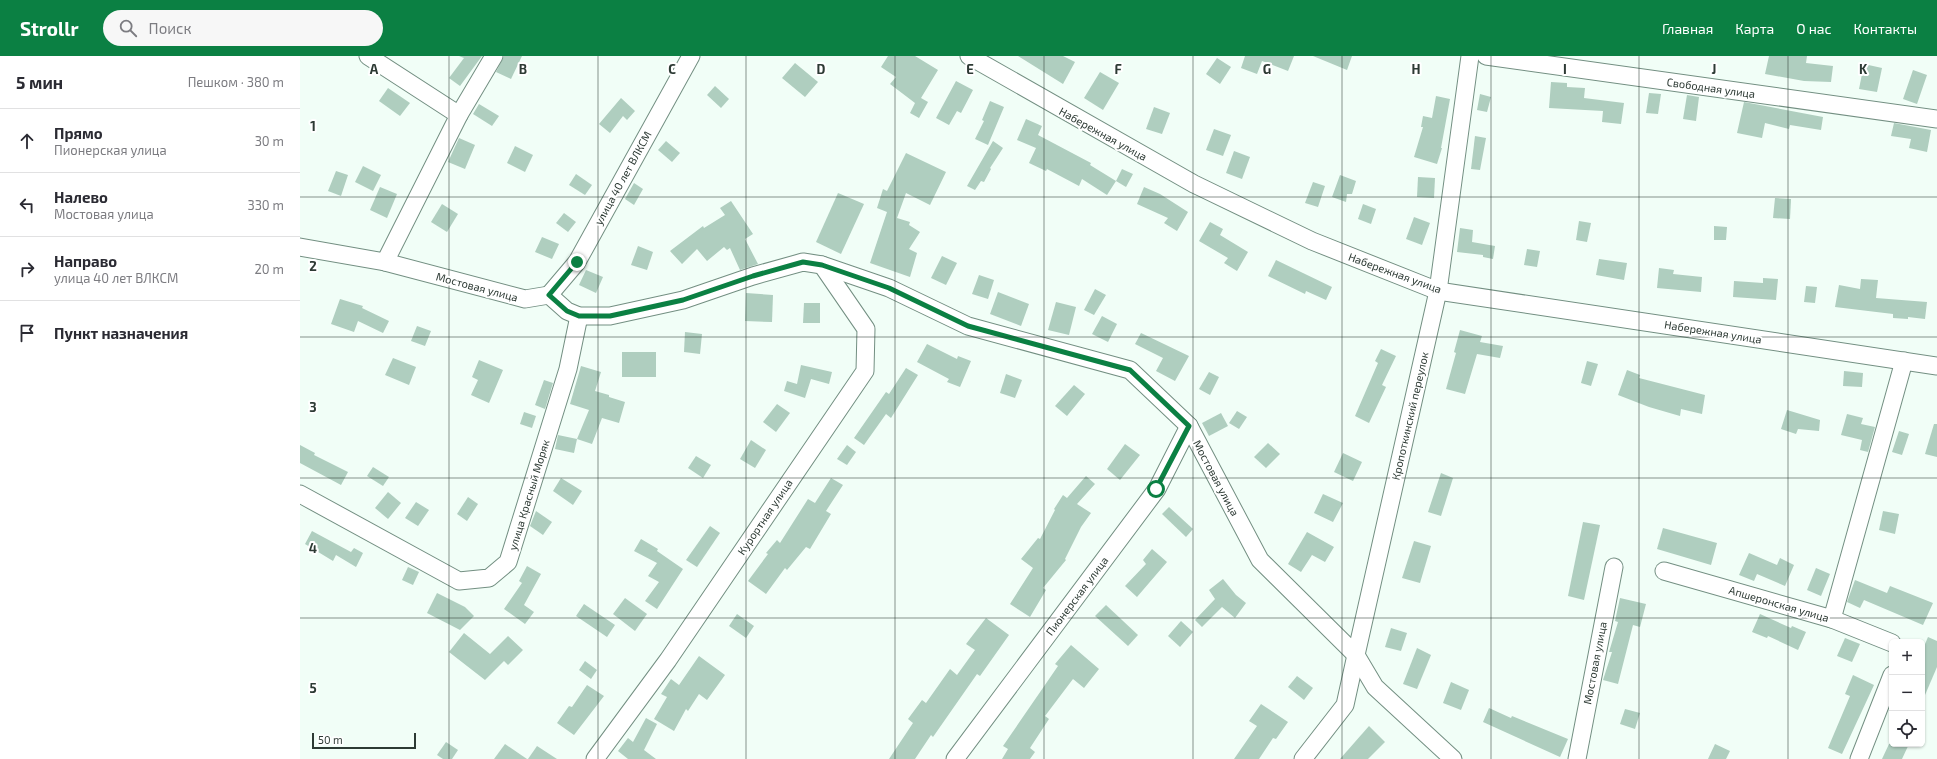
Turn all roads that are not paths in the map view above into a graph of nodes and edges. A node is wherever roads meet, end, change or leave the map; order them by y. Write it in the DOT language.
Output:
graph roads {
  1 [pos="368,56"];
  2 [pos="494,56"];
  3 [pos="690,56"];
  4 [pos="970,56"];
  5 [pos="1470,56"];
  6 [pos="1486,56"];
  7 [pos="459,115"];
  8 [pos="1937,119"];
  9 [pos="300,246"];
  10 [pos="385,262"];
  11 [pos="822,265"];
  12 [pos="1438,291"];
  13 [pos="549,295"];
  14 [pos="579,316"];
  15 [pos="1904,361"];
  16 [pos="1937,366"];
  17 [pos="1189,426"];
  18 [pos="300,494"];
  19 [pos="1614,567"];
  20 [pos="1664,571"];
  21 [pos="1832,619"];
  22 [pos="1889,642"];
  23 [pos="1356,655"];
  24 [pos="1889,683"];
  25 [pos="595,759"];
  26 [pos="956,759"];
  27 [pos="1303,759"];
  28 [pos="1453,759"];
  29 [pos="1577,759"];
  30 [pos="1859,759"];
  1 -- 7 [label="street"];
  2 -- 7 [label="street"];
  3 -- 13 [label="street, улица 40 лет ВЛКСМ"];
  4 -- 12 [label="street, Набережная улица"];
  5 -- 12 [label="street, Кропоткинский переулок"];
  6 -- 8 [label="street, Свободная улица"];
  7 -- 10 [label="street"];
  9 -- 10 [label="street, Мостовая улица"];
  10 -- 13 [label="street, Мостовая улица"];
  11 -- 14 [label="street, Мостовая улица"];
  11 -- 17 [label="street, Мостовая улица"];
  11 -- 25 [label="street, Курортная улица"];
  12 -- 15 [label="street, Набережная улица"];
  12 -- 23 [label="street, Кропоткинский переулок"];
  13 -- 14 [label="street, Мостовая улица"];
  14 -- 18 [label="street, улица Красный Моряк"];
  15 -- 16 [label="street, Набережная улица"];
  15 -- 21 [label="street"];
  17 -- 23 [label="street, Мостовая улица"];
  17 -- 26 [label="street, Пионерская улица"];
  19 -- 29 [label="street, Мостовая улица"];
  20 -- 21 [label="street, Апшеронская улица"];
  21 -- 22 [label="street, Апшеронская улица"];
  23 -- 27 [label="street, Кропоткинский переулок"];
  23 -- 28 [label="street, Мостовая улица"];
  24 -- 30 [label="street"];
}
